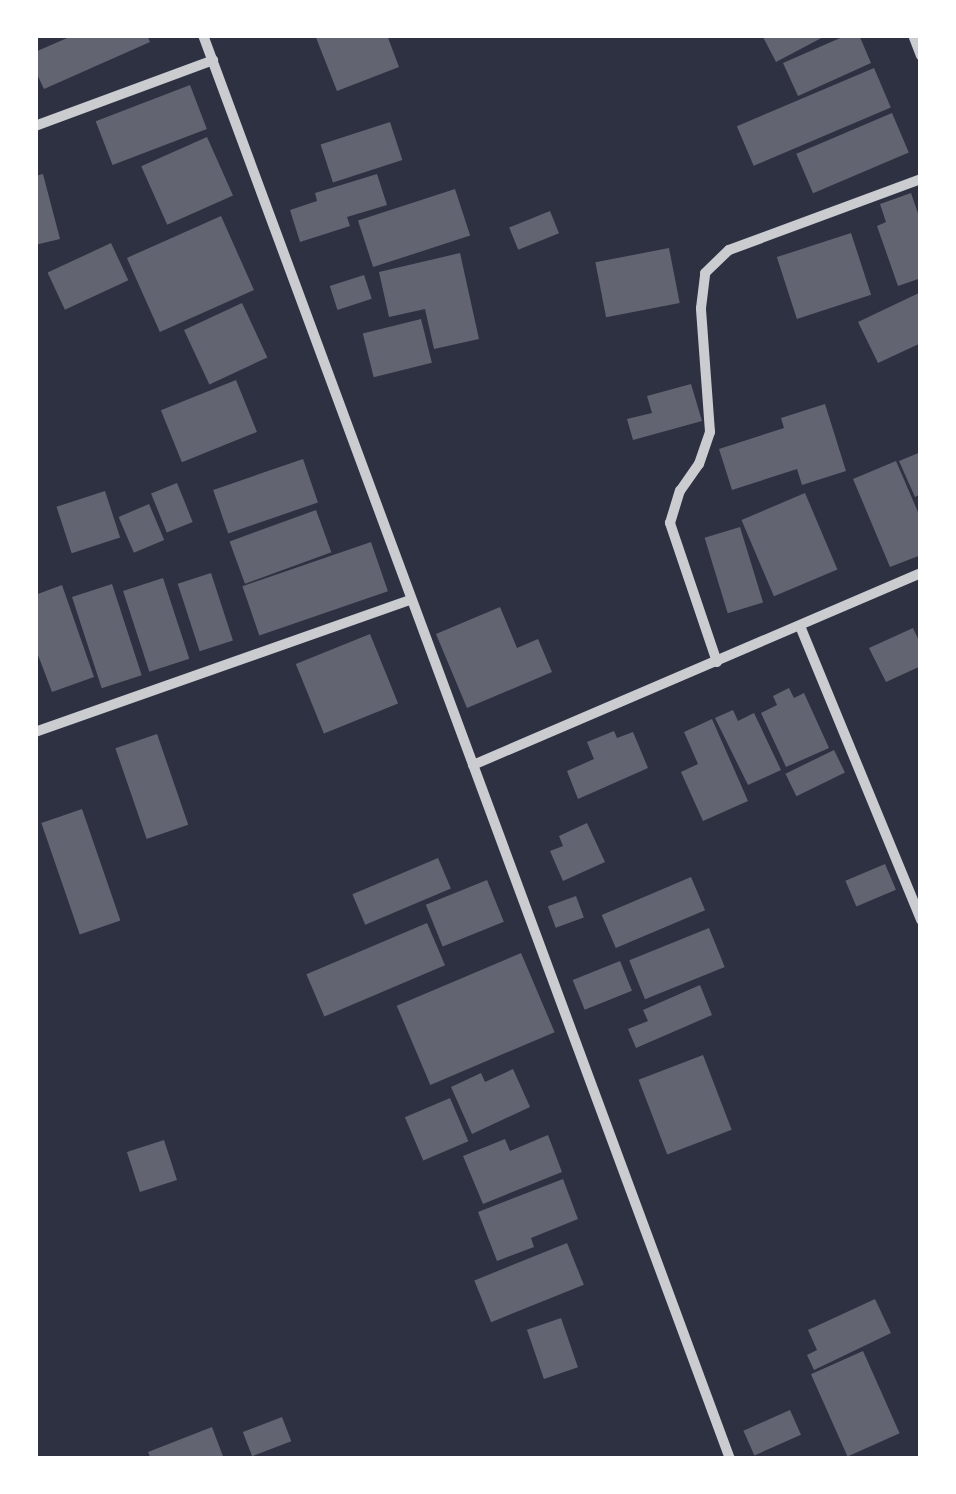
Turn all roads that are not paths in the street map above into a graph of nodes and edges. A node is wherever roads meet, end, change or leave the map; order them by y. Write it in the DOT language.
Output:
graph roads {
  1 [pos="203,35"];
  2 [pos="913,35"];
  3 [pos="921,56"];
  4 [pos="212,60"];
  5 [pos="35,126"];
  6 [pos="921,178"];
  7 [pos="921,573"];
  8 [pos="409,600"];
  9 [pos="800,626"];
  10 [pos="717,662"];
  11 [pos="35,732"];
  12 [pos="473,765"];
  13 [pos="921,920"];
  14 [pos="730,1459"];
  1 -- 4 [label="street"];
  2 -- 3 [label="street"];
  4 -- 5 [label="street"];
  4 -- 8 [label="street"];
  6 -- 10 [label="street"];
  7 -- 9 [label="street"];
  8 -- 11 [label="street"];
  8 -- 12 [label="street"];
  9 -- 10 [label="street"];
  9 -- 13 [label="street"];
  10 -- 12 [label="street"];
  12 -- 14 [label="street"];
}
